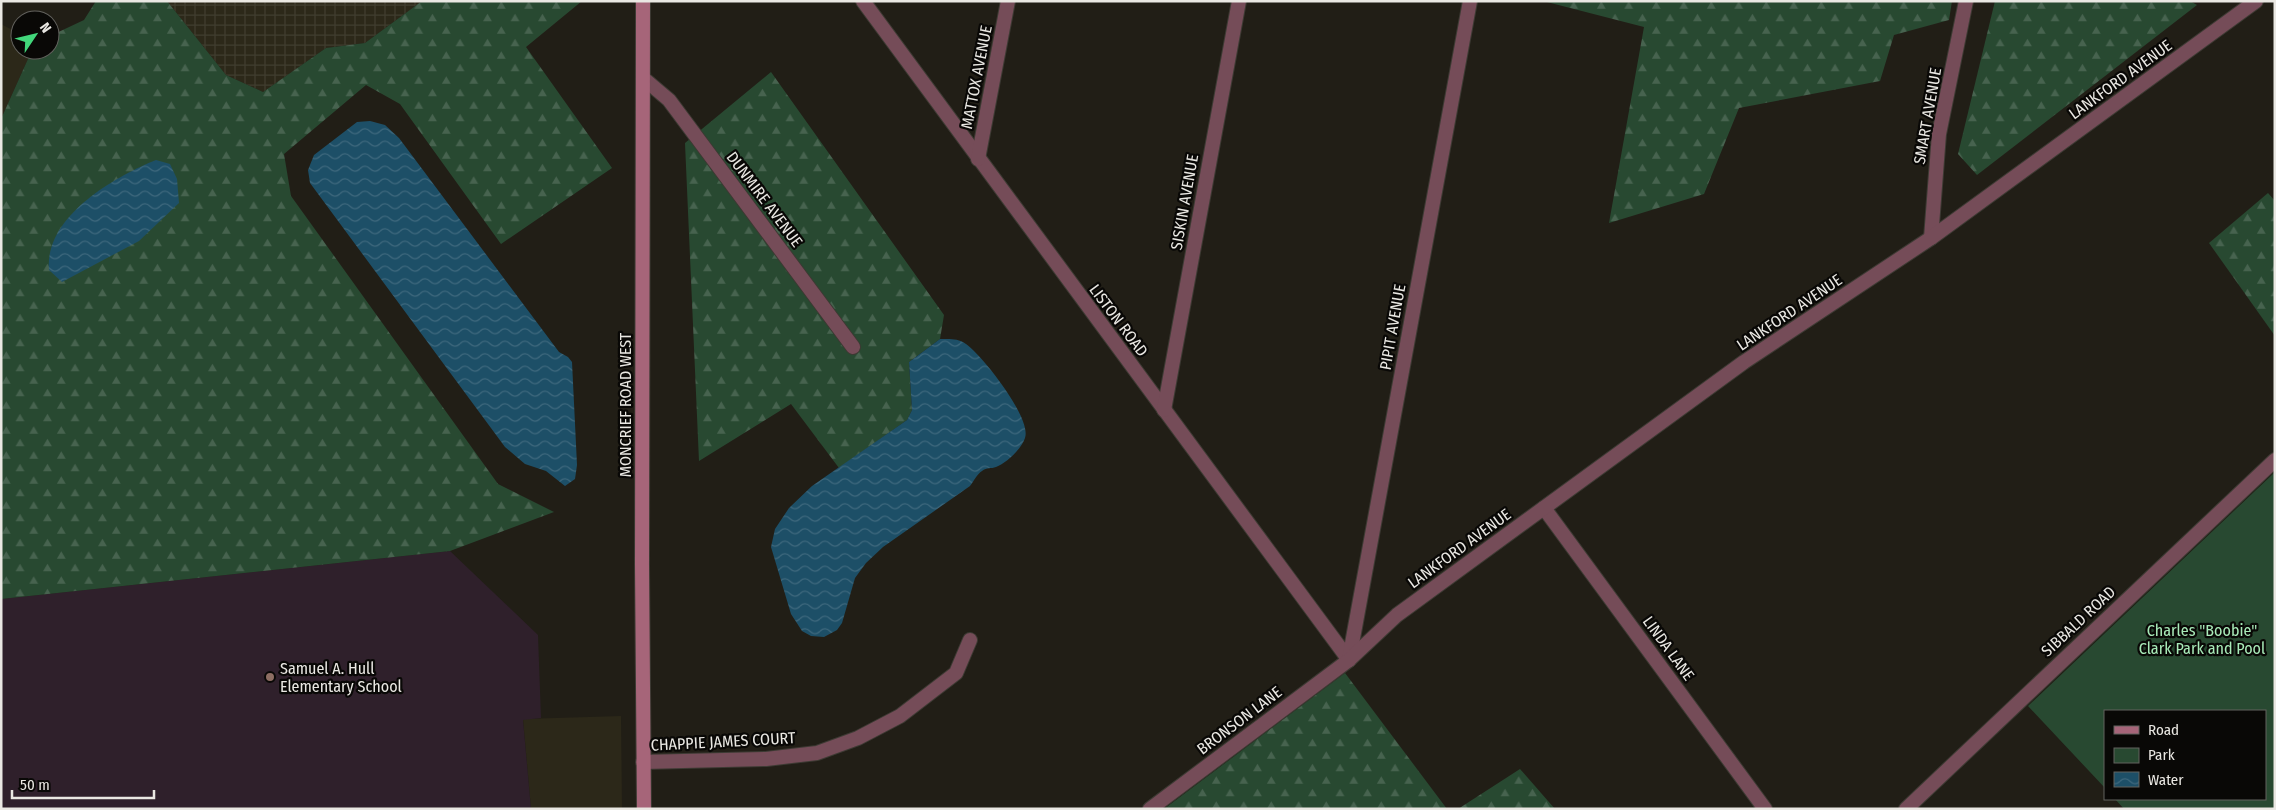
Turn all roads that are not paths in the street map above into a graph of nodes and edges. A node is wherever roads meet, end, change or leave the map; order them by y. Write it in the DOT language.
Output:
graph roads {
  1 [pos="643,1"];
  2 [pos="1008,1"];
  3 [pos="1239,1"];
  4 [pos="1470,1"];
  5 [pos="1966,1"];
  6 [pos="2256,1"];
  7 [pos="868,5"];
  8 [pos="643,78"];
  9 [pos="978,159"];
  10 [pos="1932,238"];
  11 [pos="854,346"];
  12 [pos="1164,410"];
  13 [pos="2275,460"];
  14 [pos="1544,508"];
  15 [pos="970,640"];
  16 [pos="1349,660"];
  17 [pos="643,762"];
  18 [pos="644,809"];
  19 [pos="1150,809"];
  20 [pos="1765,809"];
  21 [pos="1906,809"];
  1 -- 8 [label="main road, MONCRIEF ROAD WEST"];
  2 -- 9 [label="street, MATTOX AVENUE"];
  3 -- 12 [label="street, SISKIN AVENUE"];
  4 -- 16 [label="street, PIPIT AVENUE"];
  5 -- 10 [label="street, SMART AVENUE"];
  6 -- 10 [label="street, LANKFORD AVENUE"];
  7 -- 9 [label="street, LISTON ROAD"];
  8 -- 11 [label="street, DUNMIRE AVENUE"];
  8 -- 17 [label="main road, MONCRIEF ROAD WEST"];
  9 -- 12 [label="street, LISTON ROAD"];
  10 -- 14 [label="street, LANKFORD AVENUE"];
  12 -- 16 [label="street, LISTON ROAD"];
  13 -- 21 [label="street, SIBBALD ROAD"];
  14 -- 16 [label="street, LANKFORD AVENUE"];
  14 -- 20 [label="street, LINDA LANE"];
  15 -- 17 [label="street, CHAPPIE JAMES COURT"];
  16 -- 19 [label="street, BRONSON LANE"];
  17 -- 18 [label="main road, MONCRIEF ROAD WEST"];
}
